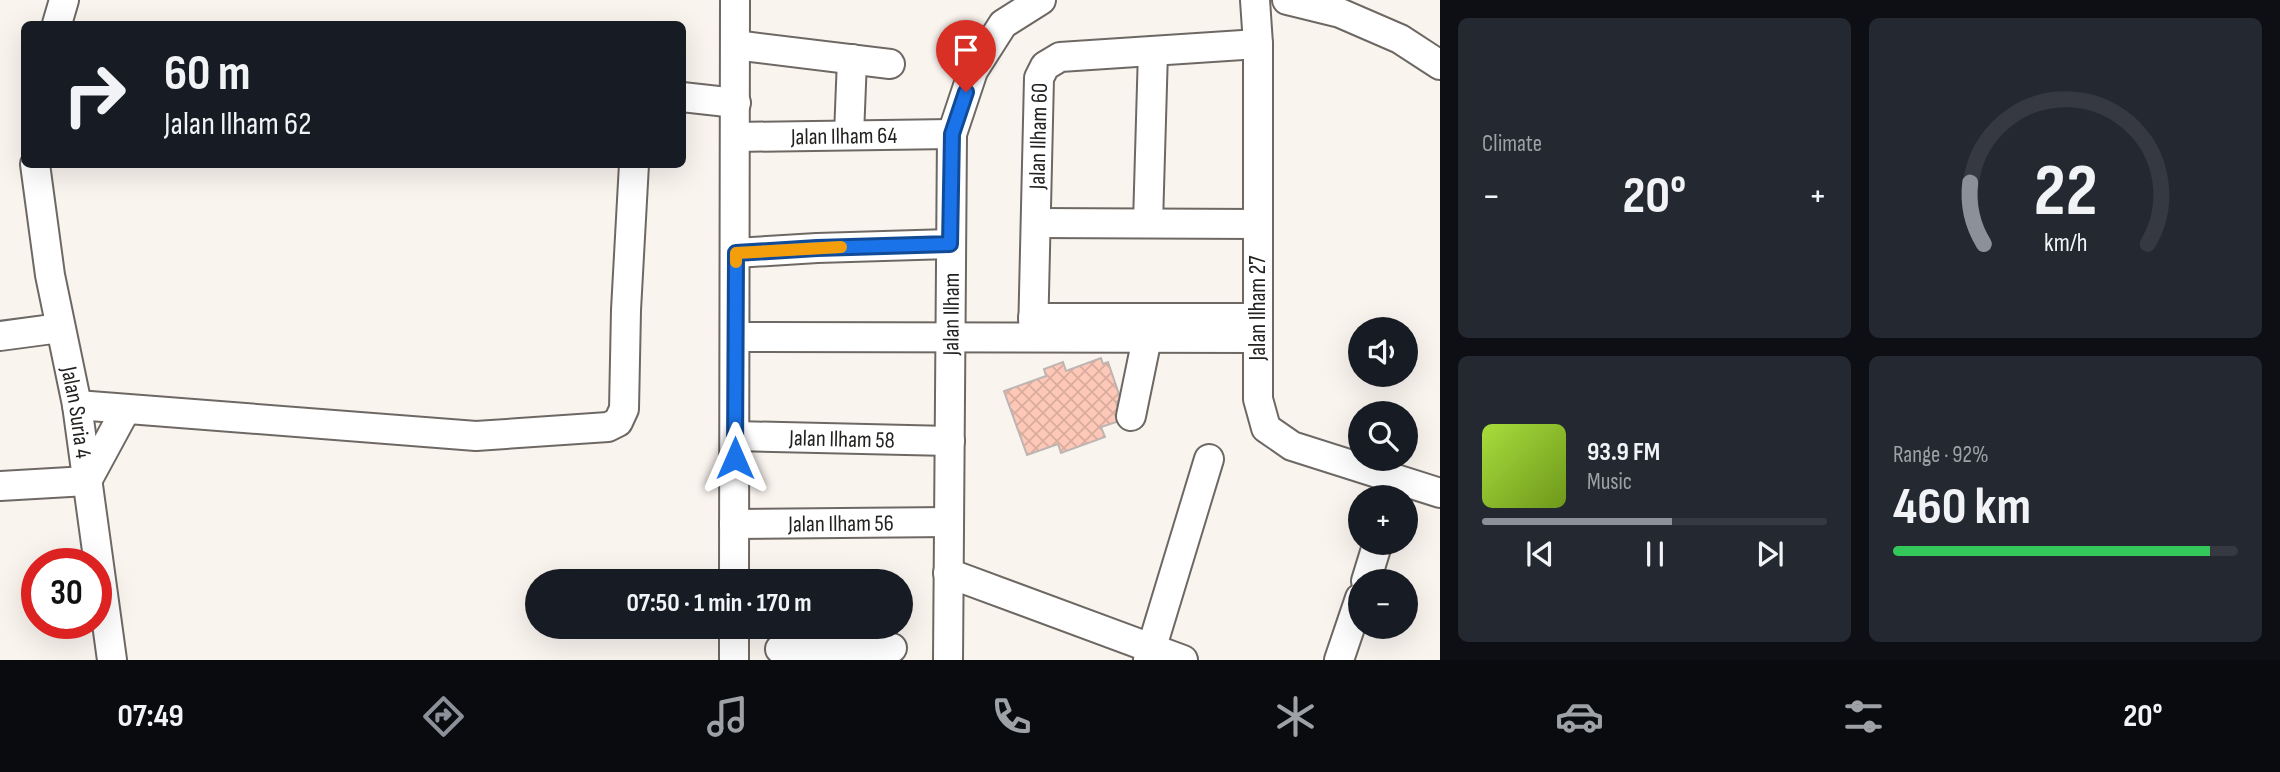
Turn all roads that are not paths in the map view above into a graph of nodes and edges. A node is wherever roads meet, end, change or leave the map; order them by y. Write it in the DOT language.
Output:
graph roads {
  1 [pos="64,0"];
  2 [pos="735,0"];
  3 [pos="1041,0"];
  4 [pos="1255,0"];
  5 [pos="1287,0"];
  6 [pos="58,21"];
  7 [pos="735,44"];
  8 [pos="1258,44"];
  9 [pos="1153,51"];
  10 [pos="852,59"];
  11 [pos="890,64"];
  12 [pos="1440,65"];
  13 [pos="686,97"];
  14 [pos="723,102"];
  15 [pos="952,134"];
  16 [pos="849,135"];
  17 [pos="736,137"];
  18 [pos="36,168"];
  19 [pos="634,168"];
  20 [pos="1036,223"];
  21 [pos="1148,223"];
  22 [pos="1257,224"];
  23 [pos="950,244"];
  24 [pos="736,253"];
  25 [pos="60,328"];
  26 [pos="1033,328"];
  27 [pos="1257,328"];
  28 [pos="0,336"];
  29 [pos="735,337"];
  30 [pos="950,337"];
  31 [pos="1147,338"];
  32 [pos="77,405"];
  33 [pos="126,409"];
  34 [pos="1131,416"];
  35 [pos="735,436"];
  36 [pos="950,441"];
  37 [pos="1209,459"];
  38 [pos="87,481"];
  39 [pos="1386,485"];
  40 [pos="0,486"];
  41 [pos="1418,491"];
  42 [pos="1440,493"];
  43 [pos="948,522"];
  44 [pos="734,524"];
  45 [pos="734,569"];
  46 [pos="948,573"];
  47 [pos="1348,633"];
  48 [pos="734,639"];
  49 [pos="892,648"];
  50 [pos="780,649"];
  51 [pos="1150,654"];
  52 [pos="836,655"];
  53 [pos="112,660"];
  54 [pos="734,660"];
  55 [pos="948,660"];
  56 [pos="1183,660"];
  57 [pos="1339,660"];
  1 -- 6 [label="street"];
  2 -- 7 [label="street"];
  3 -- 15 [label="street, Jalan Ilham"];
  4 -- 8 [label="street, Jalan Ilham 27"];
  5 -- 12 [label="street"];
  7 -- 10 [label="street"];
  7 -- 14 [label="street"];
  8 -- 9 [label="street, Jalan Ilham 60"];
  8 -- 22 [label="street, Jalan Ilham 27"];
  9 -- 20 [label="street, Jalan Ilham 60"];
  9 -- 21 [label="street"];
  10 -- 11 [label="street"];
  10 -- 16 [label="street"];
  13 -- 14 [label="street"];
  14 -- 17 [label="street"];
  15 -- 16 [label="street, Jalan Ilham 64"];
  15 -- 23 [label="street, Jalan Ilham"];
  16 -- 17 [label="street, Jalan Ilham 64"];
  17 -- 24 [label="street"];
  18 -- 25 [label="street, Jalan Suria 4"];
  19 -- 33 [label="street"];
  20 -- 21 [label="street"];
  20 -- 26 [label="street, Jalan Ilham 60"];
  21 -- 22 [label="street"];
  22 -- 27 [label="street, Jalan Ilham 27"];
  23 -- 24 [label="street"];
  23 -- 30 [label="street, Jalan Ilham"];
  24 -- 29 [label="street"];
  25 -- 28 [label="street"];
  25 -- 32 [label="street, Jalan Suria 4"];
  26 -- 27 [label="street"];
  26 -- 30 [label="street"];
  26 -- 31 [label="street"];
  27 -- 31 [label="street"];
  27 -- 39 [label="street, Jalan Ilham 27"];
  29 -- 30 [label="street"];
  29 -- 35 [label="street"];
  30 -- 36 [label="street, Jalan Ilham"];
  31 -- 34 [label="street"];
  32 -- 33 [label="street"];
  32 -- 38 [label="street, Jalan Suria 4"];
  33 -- 38 [label="street"];
  35 -- 36 [label="street, Jalan Ilham 58"];
  35 -- 44 [label="street"];
  36 -- 43 [label="street, Jalan Ilham"];
  37 -- 51 [label="street"];
  38 -- 40 [label="street"];
  38 -- 53 [label="street, Jalan Suria 4"];
  41 -- 42 [label="street, Jalan Ilham 27"];
  43 -- 44 [label="street, Jalan Ilham 56"];
  43 -- 46 [label="street, Jalan Ilham"];
  44 -- 45 [label="street"];
  46 -- 51 [label="street"];
  46 -- 55 [label="street, Jalan Ilham"];
  47 -- 57 [label="street"];
  48 -- 54 [label="street"];
  49 -- 52 [label="street"];
  50 -- 52 [label="street"];
  51 -- 56 [label="street"];
}
